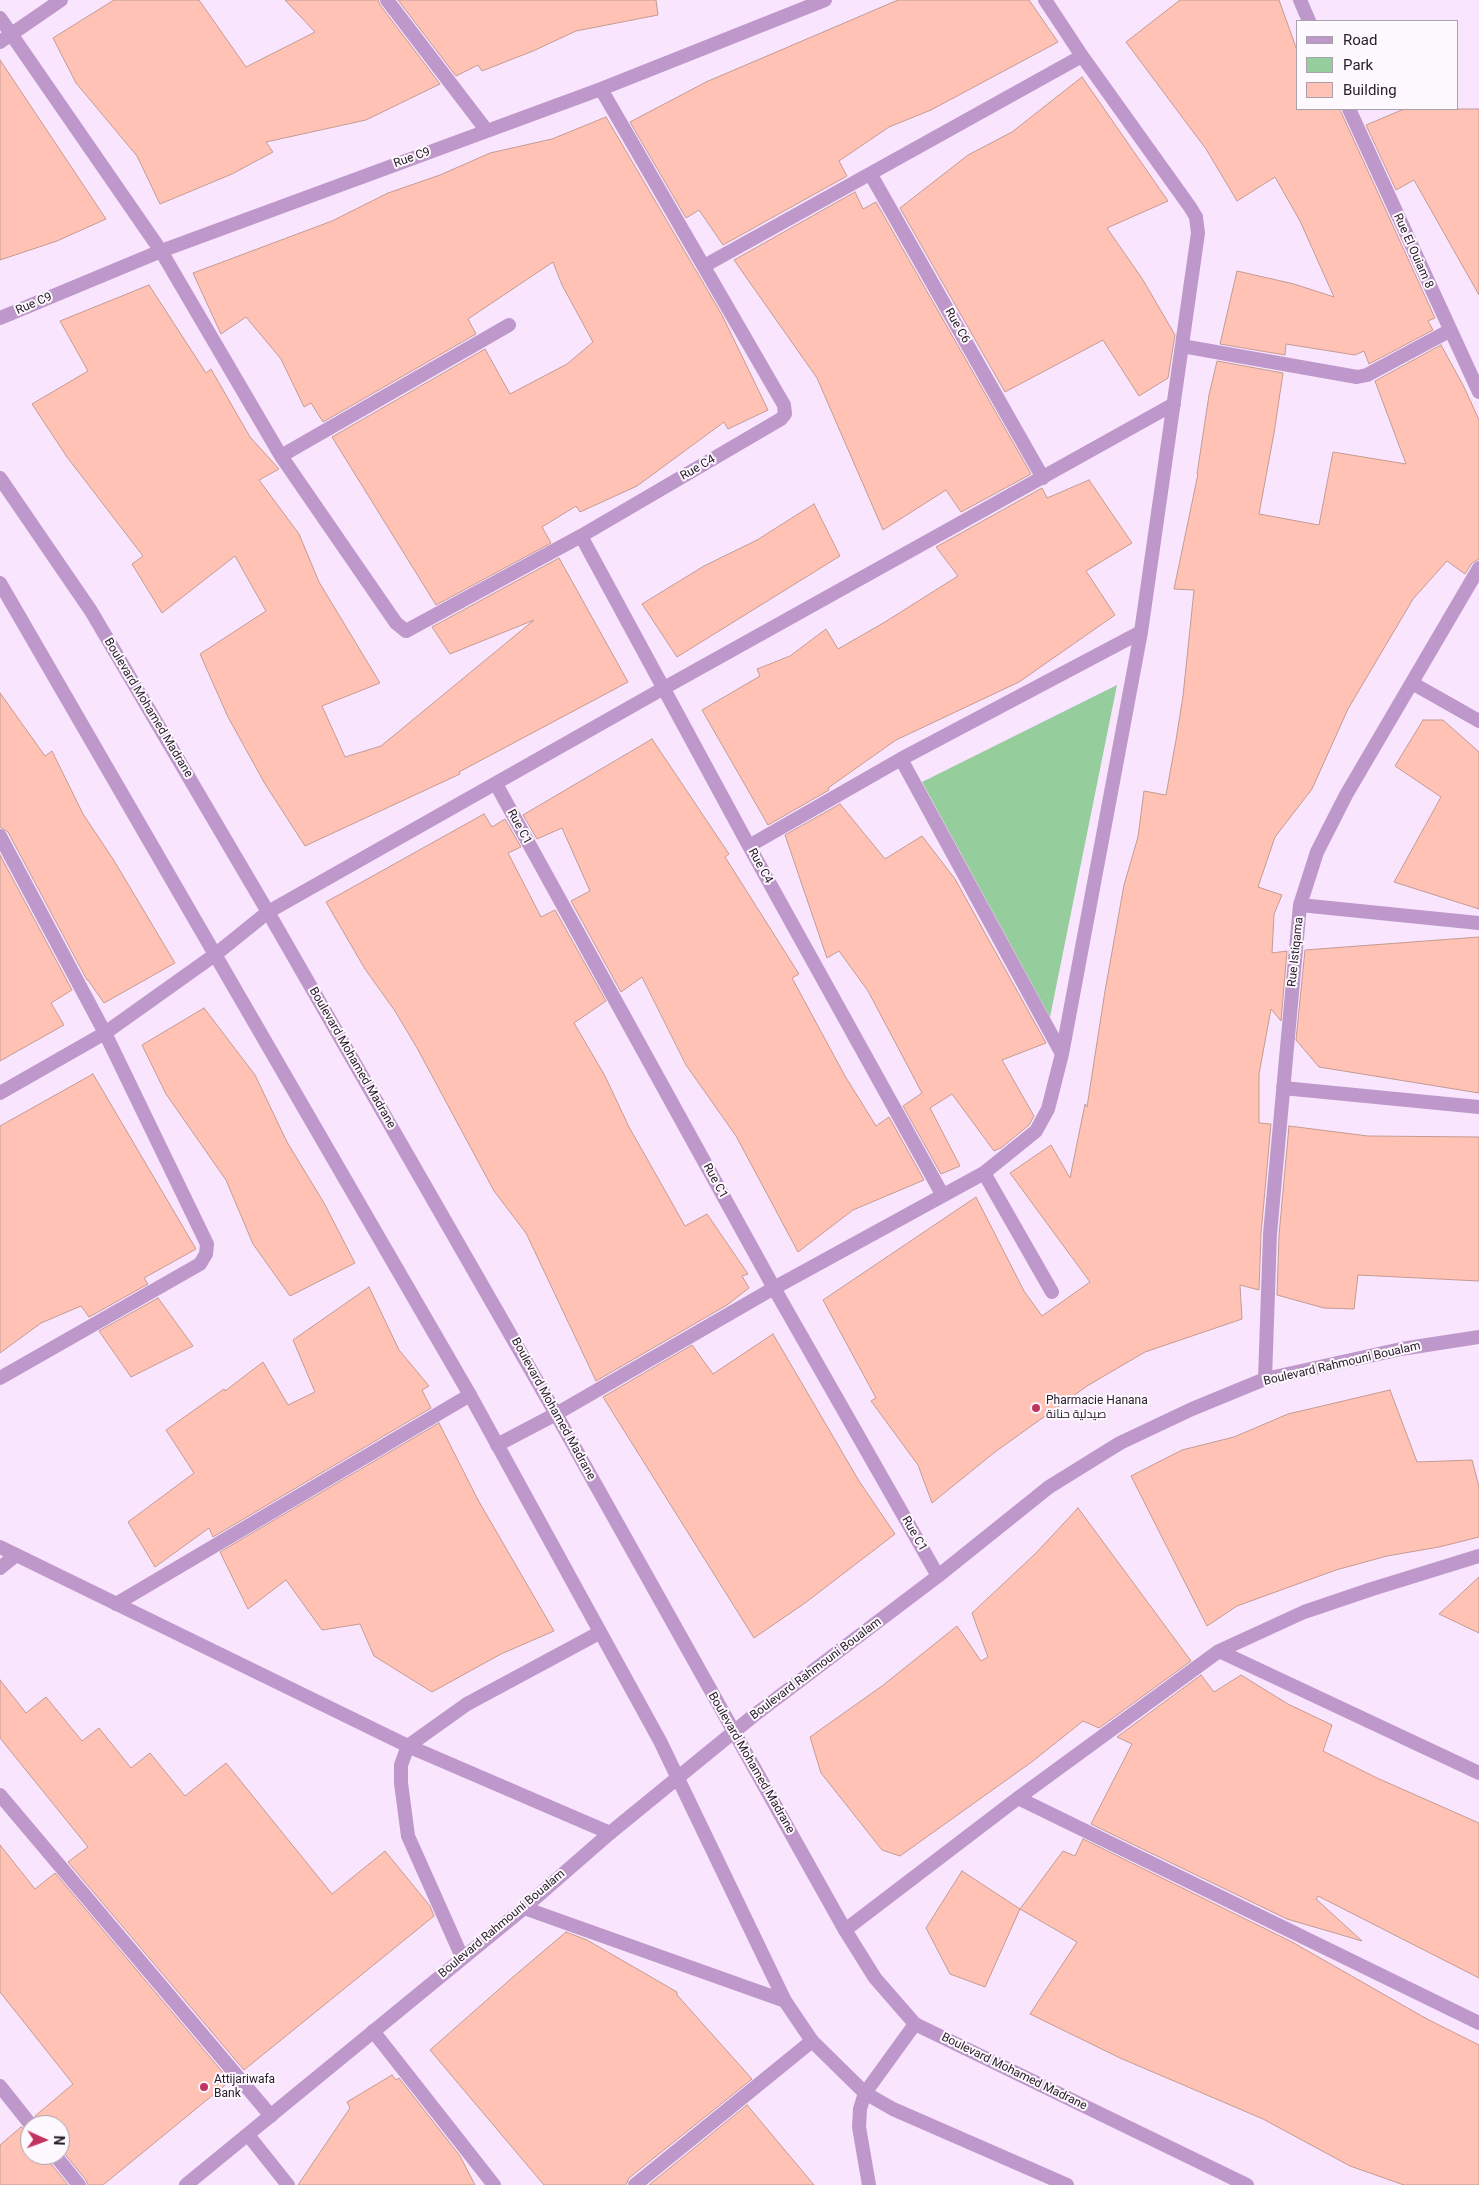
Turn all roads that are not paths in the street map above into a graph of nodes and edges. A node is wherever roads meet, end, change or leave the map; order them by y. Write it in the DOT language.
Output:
graph roads {
  1 [pos="61,0"];
  2 [pos="388,0"];
  3 [pos="825,0"];
  4 [pos="1045,0"];
  5 [pos="1300,0"];
  6 [pos="0,18"];
  7 [pos="1309,20"];
  8 [pos="6,38"];
  9 [pos="1082,56"];
  10 [pos="601,89"];
  11 [pos="1349,110"];
  12 [pos="487,131"];
  13 [pos="870,175"];
  14 [pos="161,251"];
  15 [pos="704,266"];
  16 [pos="0,318"];
  17 [pos="509,325"];
  18 [pos="1449,331"];
  19 [pos="1182,346"];
  20 [pos="1479,392"];
  21 [pos="1174,404"];
  22 [pos="281,456"];
  23 [pos="0,478"];
  24 [pos="1043,478"];
  25 [pos="581,536"];
  26 [pos="1479,568"];
  27 [pos="0,583"];
  28 [pos="1141,632"];
  29 [pos="1412,683"];
  30 [pos="664,688"];
  31 [pos="1479,721"];
  32 [pos="901,759"];
  33 [pos="496,784"];
  34 [pos="0,836"];
  35 [pos="749,846"];
  36 [pos="1300,905"];
  37 [pos="268,912"];
  38 [pos="1479,923"];
  39 [pos="216,954"];
  40 [pos="105,1033"];
  41 [pos="1062,1054"];
  42 [pos="1282,1088"];
  43 [pos="0,1093"];
  44 [pos="1479,1107"];
  45 [pos="984,1173"];
  46 [pos="942,1194"];
  47 [pos="774,1288"];
  48 [pos="1052,1292"];
  49 [pos="1479,1337"];
  50 [pos="0,1378"];
  51 [pos="1266,1380"];
  52 [pos="470,1395"];
  53 [pos="556,1414"];
  54 [pos="496,1446"];
  55 [pos="0,1547"];
  56 [pos="16,1555"];
  57 [pos="1479,1556"];
  58 [pos="0,1568"];
  59 [pos="938,1576"];
  60 [pos="116,1604"];
  61 [pos="599,1633"];
  62 [pos="1219,1651"];
  63 [pos="733,1733"];
  64 [pos="408,1746"];
  65 [pos="1479,1772"];
  66 [pos="677,1779"];
  67 [pos="0,1795"];
  68 [pos="1018,1798"];
  69 [pos="610,1833"];
  70 [pos="524,1908"];
  71 [pos="845,1930"];
  72 [pos="462,1957"];
  73 [pos="785,2001"];
  74 [pos="1479,2023"];
  75 [pos="915,2024"];
  76 [pos="372,2031"];
  77 [pos="812,2041"];
  78 [pos="0,2086"];
  79 [pos="865,2093"];
  80 [pos="23,2115"];
  81 [pos="271,2116"];
  82 [pos="248,2135"];
  83 [pos="63,2165"];
  84 [pos="79,2185"];
  85 [pos="186,2185"];
  86 [pos="288,2185"];
  87 [pos="494,2185"];
  88 [pos="635,2185"];
  89 [pos="869,2185"];
  90 [pos="1067,2185"];
  91 [pos="1247,2185"];
  1 -- 8 [label="street"];
  2 -- 12 [label="street"];
  3 -- 10 [label="street, Rue C9"];
  4 -- 9 [label="street"];
  5 -- 7 [label="street"];
  6 -- 8 [label="street"];
  8 -- 14 [label="street"];
  9 -- 13 [label="street"];
  9 -- 19 [label="street"];
  10 -- 12 [label="street, Rue C9"];
  10 -- 15 [label="street"];
  11 -- 18 [label="street, Rue El Ouiam 8"];
  12 -- 14 [label="street, Rue C9"];
  13 -- 15 [label="street"];
  13 -- 24 [label="street, Rue C6"];
  14 -- 16 [label="street, Rue C9"];
  14 -- 22 [label="street"];
  15 -- 25 [label="street, Rue C4"];
  17 -- 22 [label="street"];
  18 -- 19 [label="street"];
  18 -- 20 [label="street, Rue El Ouiam 8"];
  19 -- 21 [label="street"];
  21 -- 24 [label="street"];
  21 -- 28 [label="street"];
  22 -- 25 [label="street, Rue C4"];
  23 -- 37 [label="street, Boulevard Mohamed Madrane"];
  24 -- 30 [label="street"];
  25 -- 30 [label="street, Rue C4"];
  26 -- 29 [label="street, Rue Istiqama"];
  27 -- 39 [label="street"];
  28 -- 32 [label="street"];
  28 -- 41 [label="street"];
  29 -- 31 [label="street"];
  29 -- 36 [label="street, Rue Istiqama"];
  30 -- 33 [label="street"];
  30 -- 35 [label="street, Rue C4"];
  32 -- 35 [label="street"];
  32 -- 41 [label="street"];
  33 -- 37 [label="street"];
  33 -- 47 [label="street, Rue C1"];
  34 -- 40 [label="street"];
  35 -- 46 [label="street, Rue C4"];
  36 -- 38 [label="street"];
  36 -- 42 [label="street, Rue Istiqama"];
  37 -- 39 [label="street"];
  37 -- 53 [label="street, Boulevard Mohamed Madrane"];
  39 -- 40 [label="street"];
  39 -- 52 [label="street"];
  40 -- 43 [label="street"];
  40 -- 50 [label="street"];
  41 -- 45 [label="street"];
  42 -- 44 [label="street"];
  42 -- 51 [label="street, Rue Istiqama"];
  45 -- 46 [label="street"];
  45 -- 48 [label="street"];
  46 -- 47 [label="street"];
  47 -- 53 [label="street"];
  47 -- 59 [label="street, Rue C1"];
  49 -- 51 [label="street, Boulevard Rahmouni Boualam"];
  51 -- 59 [label="street, Boulevard Rahmouni Boualam"];
  52 -- 54 [label="street"];
  52 -- 60 [label="street"];
  53 -- 54 [label="street"];
  53 -- 63 [label="street, Boulevard Mohamed Madrane"];
  54 -- 61 [label="street"];
  55 -- 56 [label="street"];
  56 -- 58 [label="street"];
  56 -- 60 [label="street"];
  57 -- 62 [label="street"];
  59 -- 63 [label="street, Boulevard Rahmouni Boualam"];
  60 -- 64 [label="street"];
  61 -- 64 [label="street"];
  61 -- 66 [label="street"];
  62 -- 65 [label="street"];
  62 -- 68 [label="street"];
  63 -- 66 [label="street, Boulevard Rahmouni Boualam"];
  63 -- 71 [label="street, Boulevard Mohamed Madrane"];
  64 -- 69 [label="street"];
  64 -- 72 [label="street"];
  66 -- 69 [label="street, Boulevard Rahmouni Boualam"];
  66 -- 73 [label="street"];
  67 -- 81 [label="street"];
  68 -- 71 [label="street"];
  68 -- 74 [label="street"];
  69 -- 70 [label="street, Boulevard Rahmouni Boualam"];
  70 -- 72 [label="street, Boulevard Rahmouni Boualam"];
  70 -- 73 [label="street"];
  71 -- 75 [label="street, Boulevard Mohamed Madrane"];
  72 -- 76 [label="street, Boulevard Rahmouni Boualam"];
  73 -- 77 [label="street"];
  75 -- 79 [label="street"];
  75 -- 91 [label="street, Boulevard Mohamed Madrane"];
  76 -- 81 [label="street, Boulevard Rahmouni Boualam"];
  76 -- 87 [label="street"];
  77 -- 79 [label="street"];
  77 -- 88 [label="street"];
  78 -- 80 [label="street"];
  79 -- 89 [label="street"];
  79 -- 90 [label="street"];
  81 -- 82 [label="street, Boulevard Rahmouni Boualam"];
  82 -- 85 [label="street, Boulevard Rahmouni Boualam"];
  82 -- 86 [label="street"];
  83 -- 84 [label="street"];
}
